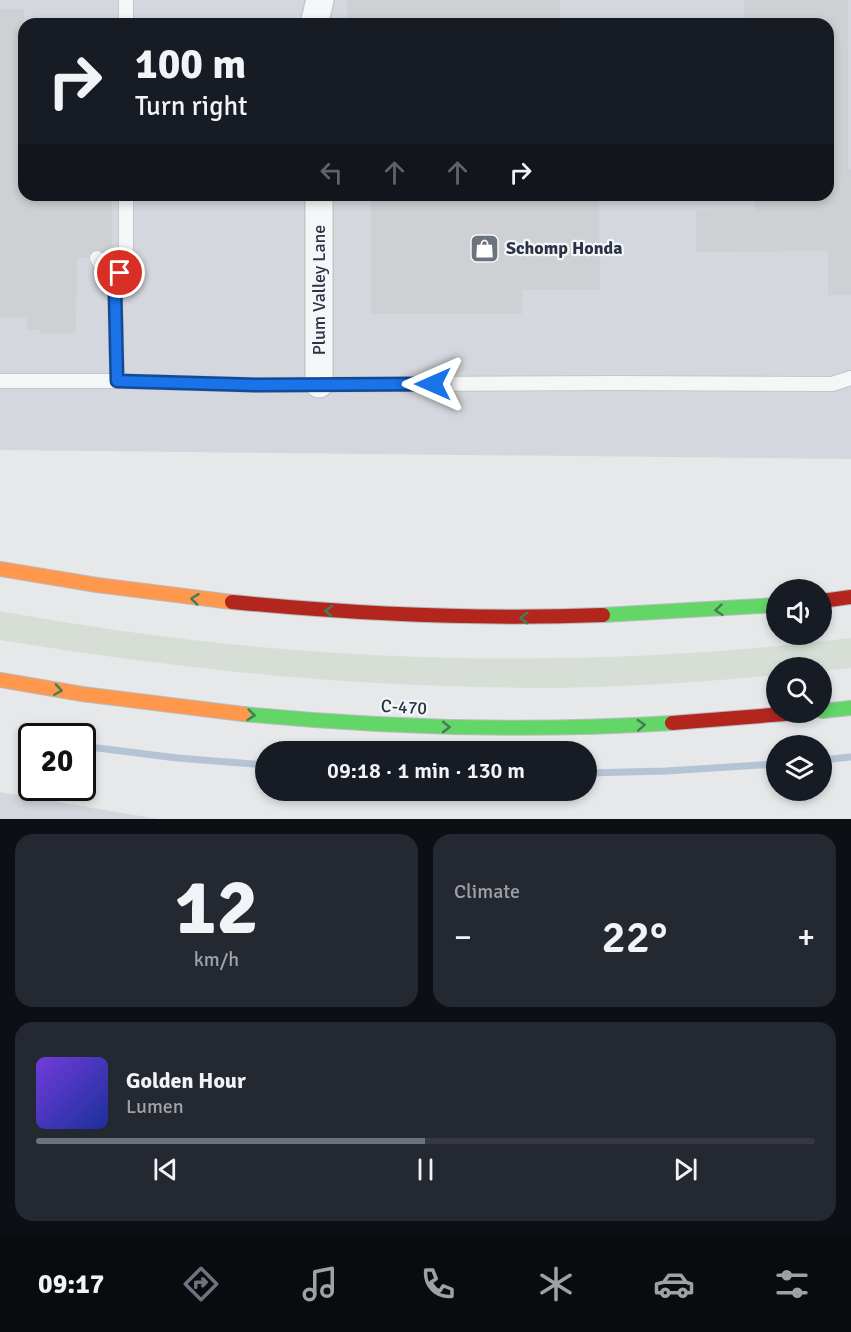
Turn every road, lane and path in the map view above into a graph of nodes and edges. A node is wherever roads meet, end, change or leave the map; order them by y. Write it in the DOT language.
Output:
graph roads {
  1 [pos="126,0"];
  2 [pos="320,0"];
  3 [pos="125,18"];
  4 [pos="316,18"];
  5 [pos="126,201"];
  6 [pos="319,201"];
  7 [pos="98,258"];
  8 [pos="115,290"];
  9 [pos="851,378"];
  10 [pos="0,381"];
  11 [pos="117,381"];
  12 [pos="319,384"];
  13 [pos="68,566"];
  14 [pos="0,569"];
  15 [pos="851,597"];
  16 [pos="832,600"];
  17 [pos="766,606"];
  18 [pos="274,607"];
  19 [pos="0,680"];
  20 [pos="851,708"];
  21 [pos="832,710"];
  22 [pos="766,716"];
  1 -- 3 [label="lane"];
  2 -- 4 [label="street"];
  5 -- 8 [label="lane"];
  6 -- 12 [label="street, Plum Valley Lane"];
  7 -- 8 [label="lane"];
  8 -- 11 [label="lane"];
  9 -- 12 [label="lane"];
  10 -- 11 [label="lane"];
  11 -- 12 [label="lane"];
  13 -- 18 [label="highway"];
  18 -- 14 [label="highway, one-way"];
  15 -- 16 [label="highway"];
  17 -- 18 [label="highway, one-way"];
  19 -- 22 [label="highway, C-470, one-way"];
  20 -- 21 [label="highway"];
}
